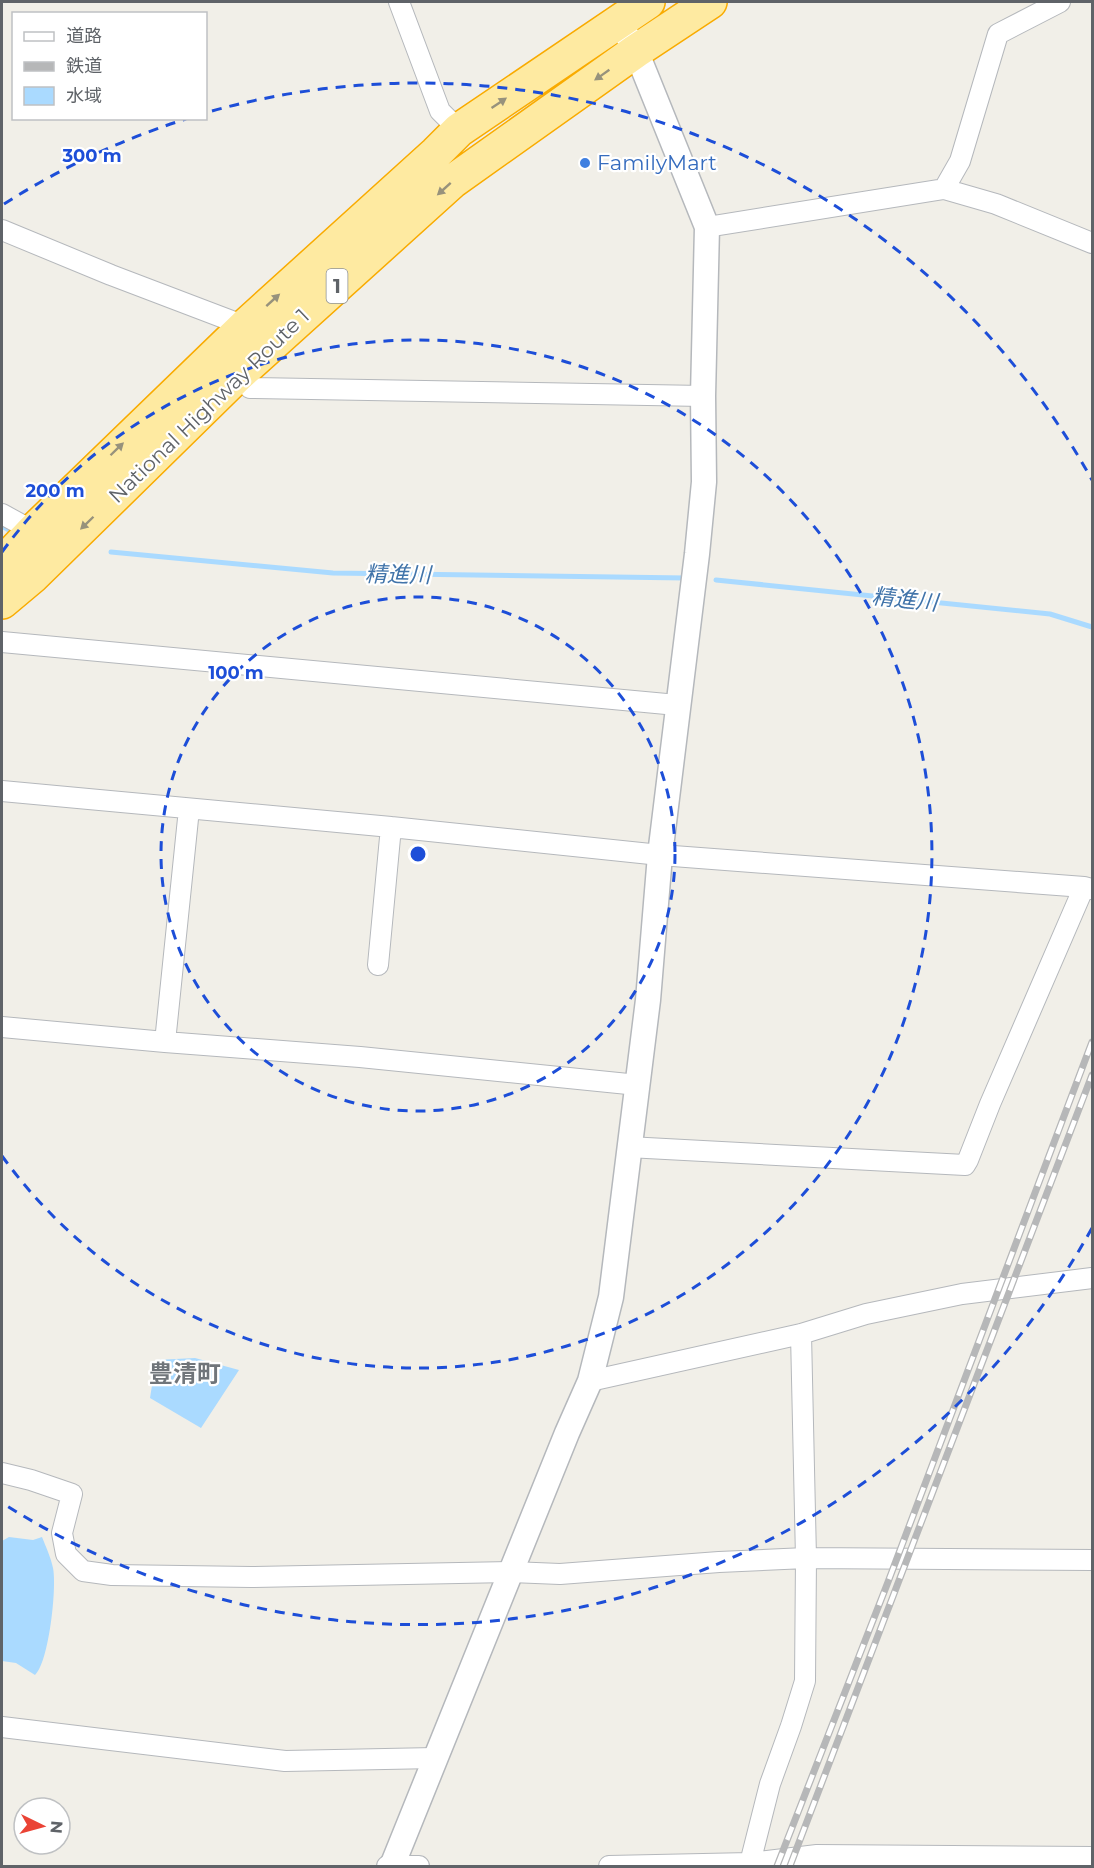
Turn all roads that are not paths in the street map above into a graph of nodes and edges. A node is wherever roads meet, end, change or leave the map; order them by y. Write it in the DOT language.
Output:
graph roads {
  1 [pos="399,2"];
  2 [pos="648,2"];
  3 [pos="710,2"];
  4 [pos="1060,2"];
  5 [pos="619,22"];
  6 [pos="636,51"];
  7 [pos="459,130"];
  8 [pos="944,189"];
  9 [pos="707,227"];
  10 [pos="2,230"];
  11 [pos="1092,243"];
  12 [pos="245,326"];
  13 [pos="238,375"];
  14 [pos="703,396"];
  15 [pos="2,514"];
  16 [pos="33,531"];
  17 [pos="2,564"];
  18 [pos="2,602"];
  19 [pos="2,642"];
  20 [pos="677,705"];
  21 [pos="2,791"];
  22 [pos="189,809"];
  23 [pos="391,827"];
  24 [pos="660,855"];
  25 [pos="1088,888"];
  26 [pos="378,965"];
  27 [pos="2,1027"];
  28 [pos="165,1042"];
  29 [pos="638,1085"];
  30 [pos="628,1147"];
  31 [pos="1092,1278"];
  32 [pos="801,1334"];
  33 [pos="590,1381"];
  34 [pos="2,1473"];
  35 [pos="806,1558"];
  36 [pos="1092,1560"];
  37 [pos="511,1572"];
  38 [pos="2,1727"];
  39 [pos="435,1758"];
  40 [pos="1092,1857"];
  41 [pos="817,1861"];
  42 [pos="750,1863"];
  43 [pos="387,1866"];
  44 [pos="392,1866"];
  45 [pos="419,1866"];
  46 [pos="609,1866"];
  1 -- 7 [label="street"];
  2 -- 5 [label="highway, National Highway Route 1 / 1"];
  3 -- 6 [label="highway, National Highway Route 1 / 1"];
  4 -- 8 [label="street"];
  5 -- 6 [label="street"];
  7 -- 5 [label="highway, National Highway Route 1 / 1, one-way"];
  6 -- 9 [label="street"];
  6 -- 13 [label="highway, National Highway Route 1 / 1, one-way"];
  12 -- 7 [label="highway, National Highway Route 1 / 1, one-way"];
  8 -- 9 [label="street"];
  8 -- 11 [label="street"];
  9 -- 14 [label="street"];
  10 -- 12 [label="street"];
  16 -- 12 [label="highway, National Highway Route 1 / 1, one-way"];
  13 -- 14 [label="street"];
  13 -- 18 [label="highway, National Highway Route 1 / 1, one-way"];
  14 -- 20 [label="street"];
  15 -- 16 [label="street"];
  16 -- 17 [label="highway, National Highway Route 1 / 1"];
  19 -- 20 [label="street"];
  20 -- 24 [label="street"];
  21 -- 22 [label="street"];
  22 -- 23 [label="street"];
  22 -- 28 [label="street"];
  23 -- 24 [label="street"];
  23 -- 26 [label="street"];
  24 -- 25 [label="street"];
  24 -- 29 [label="street"];
  25 -- 30 [label="street"];
  27 -- 28 [label="street"];
  28 -- 29 [label="street"];
  29 -- 30 [label="street"];
  30 -- 33 [label="street"];
  31 -- 32 [label="street"];
  32 -- 33 [label="street"];
  32 -- 35 [label="street"];
  33 -- 37 [label="street"];
  34 -- 37 [label="street"];
  35 -- 36 [label="street"];
  35 -- 37 [label="street"];
  35 -- 42 [label="street"];
  37 -- 39 [label="street"];
  38 -- 39 [label="street"];
  39 -- 44 [label="street"];
  40 -- 41 [label="street"];
  41 -- 42 [label="street"];
  42 -- 46 [label="street"];
  43 -- 44 [label="street"];
  44 -- 45 [label="street"];
}
